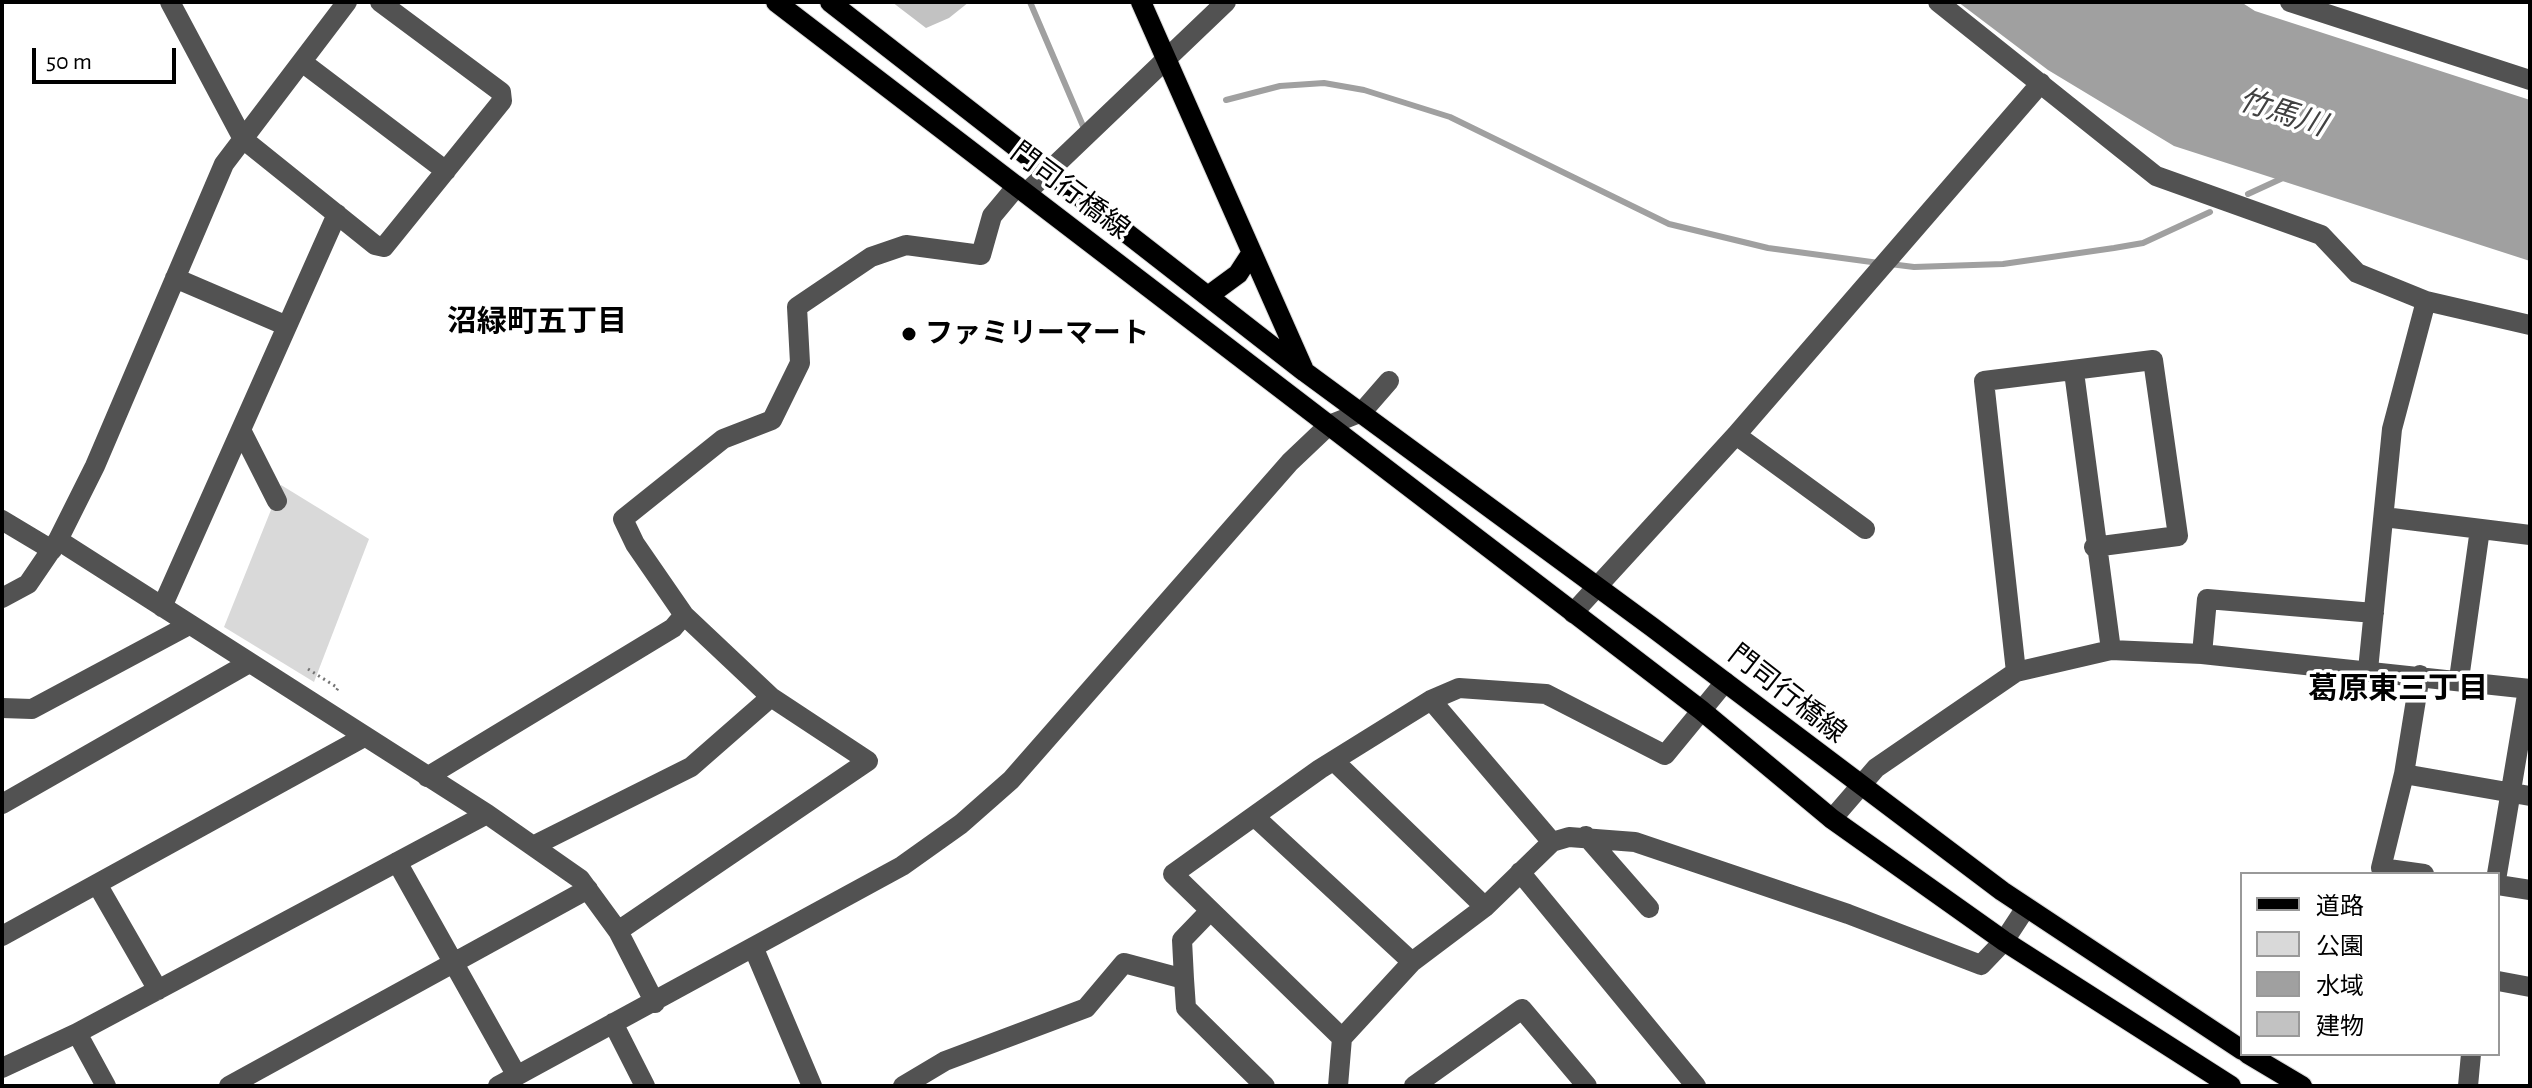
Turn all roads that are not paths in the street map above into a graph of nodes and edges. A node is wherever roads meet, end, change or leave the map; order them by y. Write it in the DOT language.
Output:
graph roads {
  1 [pos="347,2"];
  2 [pos="380,2"];
  3 [pos="776,2"];
  4 [pos="830,2"];
  5 [pos="1141,2"];
  6 [pos="1226,2"];
  7 [pos="1938,2"];
  8 [pos="2290,2"];
  9 [pos="177,6"];
  10 [pos="302,62"];
  11 [pos="1165,63"];
  12 [pos="2530,80"];
  13 [pos="2041,83"];
  14 [pos="243,139"];
  15 [pos="446,171"];
  16 [pos="1048,171"];
  17 [pos="1021,190"];
  18 [pos="337,214"];
  19 [pos="1251,254"];
  20 [pos="175,278"];
  21 [pos="1208,296"];
  22 [pos="2426,301"];
  23 [pos="2530,325"];
  24 [pos="287,326"];
  25 [pos="1305,372"];
  26 [pos="2074,372"];
  27 [pos="1389,381"];
  28 [pos="1362,412"];
  29 [pos="1329,425"];
  30 [pos="241,430"];
  31 [pos="1736,435"];
  32 [pos="277,501"];
  33 [pos="2384,517"];
  34 [pos="2,520"];
  35 [pos="1865,529"];
  36 [pos="2480,529"];
  37 [pos="2530,535"];
  38 [pos="55,545"];
  39 [pos="2094,547"];
  40 [pos="1596,585"];
  41 [pos="2,598"];
  42 [pos="162,607"];
  43 [pos="1573,613"];
  44 [pos="2374,613"];
  45 [pos="684,615"];
  46 [pos="189,625"];
  47 [pos="2111,650"];
  48 [pos="2202,654"];
  49 [pos="249,663"];
  50 [pos="2368,670"];
  51 [pos="2016,672"];
  52 [pos="2420,675"];
  53 [pos="2459,679"];
  54 [pos="1725,682"];
  55 [pos="2529,689"];
  56 [pos="771,697"];
  57 [pos="1431,700"];
  58 [pos="2,708"];
  59 [pos="1701,710"];
  60 [pos="364,737"];
  61 [pos="1334,761"];
  62 [pos="2404,774"];
  63 [pos="427,777"];
  64 [pos="1858,785"];
  65 [pos="2521,794"];
  66 [pos="2,804"];
  67 [pos="487,814"];
  68 [pos="1255,817"];
  69 [pos="1832,819"];
  70 [pos="1586,836"];
  71 [pos="1552,842"];
  72 [pos="533,846"];
  73 [pos="397,862"];
  74 [pos="1520,872"];
  75 [pos="2410,872"];
  76 [pos="2498,872"];
  77 [pos="97,884"];
  78 [pos="2500,885"];
  79 [pos="588,889"];
  80 [pos="2530,890"];
  81 [pos="1485,907"];
  82 [pos="1649,908"];
  83 [pos="2025,909"];
  84 [pos="1209,912"];
  85 [pos="618,931"];
  86 [pos="2,936"];
  87 [pos="2004,941"];
  88 [pos="754,949"];
  89 [pos="1412,962"];
  90 [pos="453,964"];
  91 [pos="1184,979"];
  92 [pos="2500,981"];
  93 [pos="2530,987"];
  94 [pos="158,990"];
  95 [pos="655,1003"];
  96 [pos="613,1023"];
  97 [pos="77,1033"];
  98 [pos="1342,1038"];
  99 [pos="2240,1049"];
  100 [pos="2250,1056"];
  101 [pos="2471,1056"];
  102 [pos="2,1068"];
  103 [pos="517,1076"];
  104 [pos="2271,1078"];
  105 [pos="106,1086"];
  106 [pos="229,1086"];
  107 [pos="498,1086"];
  108 [pos="645,1086"];
  109 [pos="812,1086"];
  110 [pos="903,1086"];
  111 [pos="1265,1086"];
  112 [pos="1338,1086"];
  113 [pos="1414,1086"];
  114 [pos="1587,1086"];
  115 [pos="1696,1086"];
  116 [pos="2231,1086"];
  117 [pos="2302,1086"];
  118 [pos="2468,1086"];
  1 -- 10 [label="street"];
  2 -- 15 [label="street"];
  3 -- 17 [label="main road, 門司行橋線"];
  4 -- 16 [label="main road, 門司行橋線"];
  5 -- 11 [label="main road, 門司行橋線"];
  6 -- 11 [label="street"];
  7 -- 13 [label="street"];
  8 -- 12 [label="street"];
  9 -- 14 [label="street"];
  10 -- 14 [label="street"];
  10 -- 15 [label="street"];
  11 -- 16 [label="street"];
  11 -- 19 [label="main road, 門司行橋線"];
  13 -- 22 [label="street"];
  13 -- 31 [label="street"];
  14 -- 18 [label="street"];
  14 -- 20 [label="street"];
  15 -- 18 [label="street"];
  16 -- 17 [label="street"];
  16 -- 21 [label="main road, 門司行橋線"];
  17 -- 29 [label="main road, 門司行橋線"];
  17 -- 45 [label="street"];
  18 -- 24 [label="street"];
  19 -- 21 [label="main road"];
  19 -- 25 [label="main road, 門司行橋線"];
  20 -- 24 [label="street"];
  20 -- 38 [label="street"];
  21 -- 25 [label="main road, 門司行橋線"];
  22 -- 23 [label="street"];
  22 -- 33 [label="street"];
  24 -- 30 [label="street"];
  25 -- 28 [label="main road, 門司行橋線"];
  25 -- 29 [label="main road, 門司行橋線"];
  26 -- 39 [label="street"];
  26 -- 39 [label="street"];
  26 -- 51 [label="street"];
  27 -- 28 [label="street"];
  28 -- 29 [label="street"];
  28 -- 40 [label="main road, 門司行橋線"];
  29 -- 43 [label="main road, 門司行橋線"];
  29 -- 88 [label="street"];
  30 -- 32 [label="street"];
  30 -- 42 [label="street"];
  31 -- 35 [label="street"];
  31 -- 40 [label="street"];
  33 -- 36 [label="street"];
  33 -- 44 [label="street"];
  34 -- 38 [label="street"];
  36 -- 37 [label="street"];
  36 -- 53 [label="street"];
  38 -- 41 [label="street"];
  38 -- 42 [label="street"];
  39 -- 47 [label="street"];
  40 -- 43 [label="street"];
  40 -- 54 [label="main road, 門司行橋線"];
  42 -- 46 [label="street"];
  43 -- 59 [label="main road, 門司行橋線"];
  44 -- 48 [label="street"];
  44 -- 50 [label="street"];
  45 -- 56 [label="street"];
  45 -- 63 [label="street"];
  46 -- 49 [label="street"];
  46 -- 58 [label="street"];
  47 -- 48 [label="street"];
  47 -- 51 [label="street"];
  48 -- 50 [label="street"];
  49 -- 60 [label="street"];
  49 -- 66 [label="street"];
  50 -- 52 [label="street"];
  51 -- 64 [label="street"];
  52 -- 53 [label="street"];
  52 -- 62 [label="street"];
  53 -- 55 [label="street"];
  54 -- 59 [label="street"];
  54 -- 64 [label="main road, 門司行橋線"];
  55 -- 65 [label="street"];
  56 -- 72 [label="street"];
  56 -- 85 [label="street"];
  57 -- 59 [label="street"];
  57 -- 61 [label="street"];
  57 -- 71 [label="street"];
  59 -- 69 [label="main road, 門司行橋線"];
  60 -- 63 [label="street"];
  60 -- 77 [label="street"];
  61 -- 68 [label="street"];
  61 -- 81 [label="street"];
  62 -- 65 [label="street"];
  62 -- 75 [label="street"];
  63 -- 67 [label="street"];
  64 -- 69 [label="street"];
  64 -- 83 [label="main road, 門司行橋線"];
  65 -- 76 [label="street"];
  67 -- 72 [label="street"];
  67 -- 73 [label="street"];
  68 -- 84 [label="street"];
  68 -- 89 [label="street"];
  69 -- 87 [label="main road, 門司行橋線"];
  70 -- 71 [label="street"];
  70 -- 82 [label="street"];
  70 -- 87 [label="street"];
  71 -- 74 [label="street"];
  72 -- 79 [label="street"];
  73 -- 90 [label="street"];
  73 -- 94 [label="street"];
  74 -- 81 [label="street"];
  74 -- 115 [label="street"];
  77 -- 86 [label="street"];
  77 -- 94 [label="street"];
  78 -- 80 [label="street"];
  79 -- 85 [label="street"];
  79 -- 90 [label="street"];
  81 -- 89 [label="street"];
  83 -- 87 [label="street"];
  83 -- 99 [label="main road, 門司行橋線"];
  84 -- 91 [label="street"];
  84 -- 98 [label="street"];
  85 -- 95 [label="street"];
  87 -- 116 [label="main road, 門司行橋線"];
  88 -- 95 [label="street"];
  88 -- 109 [label="street"];
  89 -- 98 [label="street"];
  90 -- 103 [label="street"];
  90 -- 106 [label="street"];
  91 -- 110 [label="street"];
  91 -- 111 [label="street"];
  92 -- 93 [label="street"];
  94 -- 97 [label="street"];
  95 -- 96 [label="street"];
  96 -- 103 [label="street"];
  96 -- 108 [label="street"];
  97 -- 102 [label="street"];
  97 -- 105 [label="street"];
  98 -- 112 [label="street"];
  100 -- 104 [label="main road"];
  101 -- 118 [label="street"];
  103 -- 107 [label="street"];
  104 -- 117 [label="main road"];
  113 -- 114 [label="street"];
}
